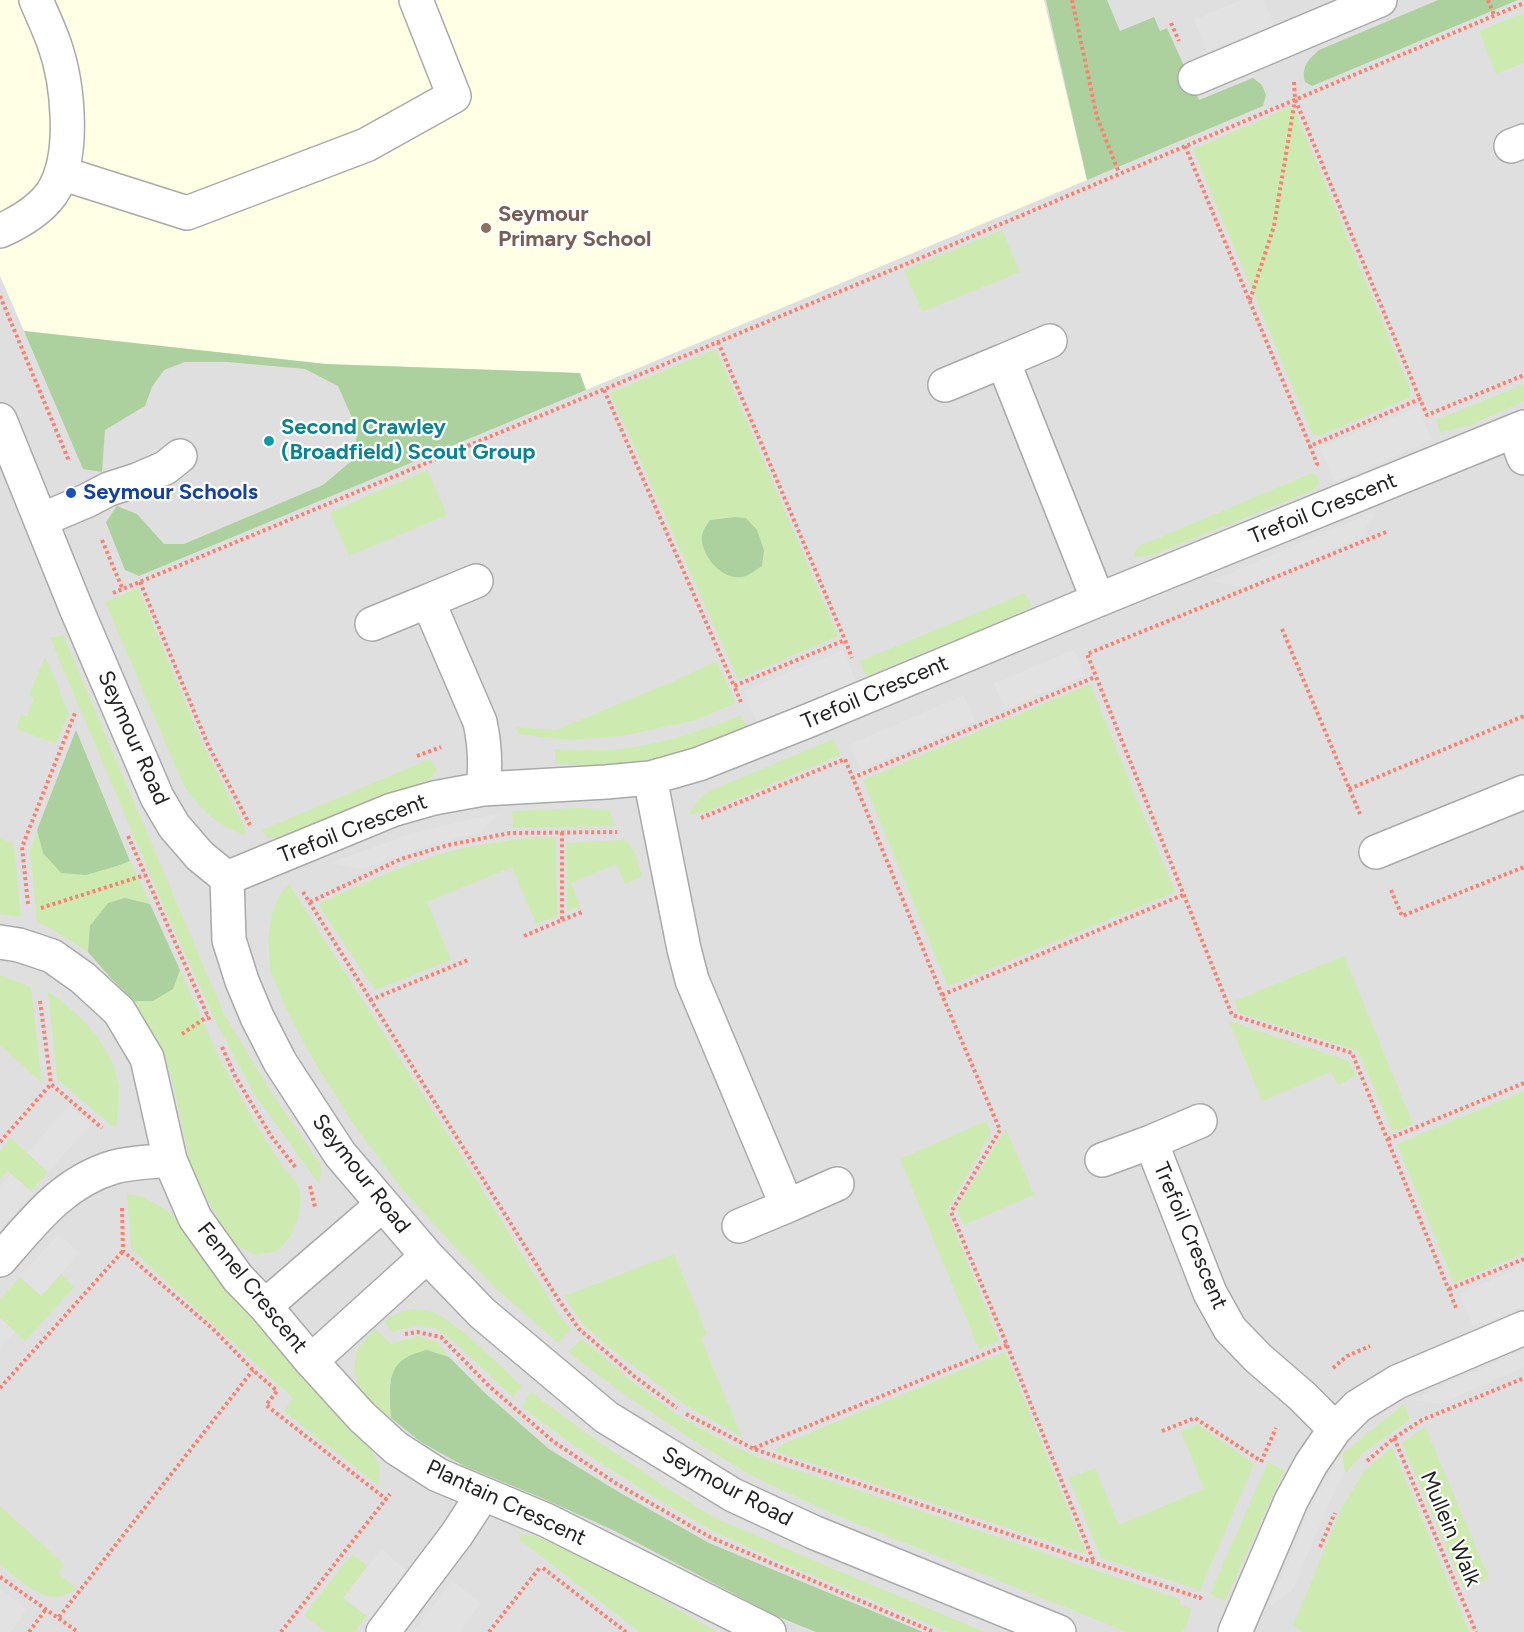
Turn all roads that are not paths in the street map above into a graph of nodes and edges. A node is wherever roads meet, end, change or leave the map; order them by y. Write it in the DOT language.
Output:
graph roads {
  1 [pos="36,0"];
  2 [pos="416,0"];
  3 [pos="1380,0"];
  4 [pos="1195,78"];
  5 [pos="61,173"];
  6 [pos="0,231"];
  7 [pos="1050,341"];
  8 [pos="1003,362"];
  9 [pos="945,385"];
  10 [pos="0,420"];
  11 [pos="1521,439"];
  12 [pos="180,456"];
  13 [pos="41,520"];
  14 [pos="476,581"];
  15 [pos="1098,600"];
  16 [pos="428,601"];
  17 [pos="372,624"];
  18 [pos="650,778"];
  19 [pos="483,789"];
  20 [pos="1524,792"];
  21 [pos="1376,852"];
  22 [pos="226,878"];
  23 [pos="0,942"];
  24 [pos="1200,1121"];
  25 [pos="1151,1142"];
  26 [pos="170,1160"];
  27 [pos="1102,1160"];
  28 [pos="837,1184"];
  29 [pos="382,1205"];
  30 [pos="787,1206"];
  31 [pos="739,1226"];
  32 [pos="427,1256"];
  33 [pos="0,1260"];
  34 [pos="265,1305"];
  35 [pos="1524,1328"];
  36 [pos="311,1361"];
  37 [pos="1335,1429"];
  38 [pos="483,1494"];
  39 [pos="383,1632"];
  40 [pos="769,1632"];
  41 [pos="1059,1632"];
  42 [pos="1235,1632"];
  1 -- 5 [label="street"];
  2 -- 5 [label="street"];
  3 -- 4 [label="street"];
  5 -- 6 [label="street"];
  7 -- 8 [label="street"];
  8 -- 9 [label="street"];
  8 -- 15 [label="street"];
  10 -- 13 [label="street, Seymour Road"];
  11 -- 15 [label="street, Trefoil Crescent"];
  12 -- 13 [label="street"];
  13 -- 22 [label="street, Seymour Road"];
  14 -- 16 [label="street"];
  15 -- 18 [label="street, Trefoil Crescent"];
  16 -- 17 [label="street"];
  16 -- 19 [label="street"];
  18 -- 19 [label="street, Trefoil Crescent"];
  18 -- 30 [label="street"];
  19 -- 22 [label="street, Trefoil Crescent"];
  20 -- 21 [label="street"];
  22 -- 29 [label="street, Seymour Road"];
  23 -- 26 [label="street, Fennel Crescent"];
  24 -- 25 [label="street, Trefoil Crescent"];
  25 -- 27 [label="street, Trefoil Crescent"];
  25 -- 37 [label="street, Trefoil Crescent"];
  26 -- 33 [label="street"];
  26 -- 34 [label="street, Fennel Crescent"];
  28 -- 30 [label="street"];
  29 -- 32 [label="street, Seymour Road"];
  29 -- 34 [label="street"];
  30 -- 31 [label="street"];
  32 -- 36 [label="street"];
  32 -- 41 [label="street, Seymour Road"];
  34 -- 36 [label="street, Fennel Crescent"];
  35 -- 37 [label="street"];
  36 -- 38 [label="street, Plantain Crescent"];
  37 -- 42 [label="street"];
  38 -- 39 [label="street"];
  38 -- 40 [label="street, Plantain Crescent"];
}
